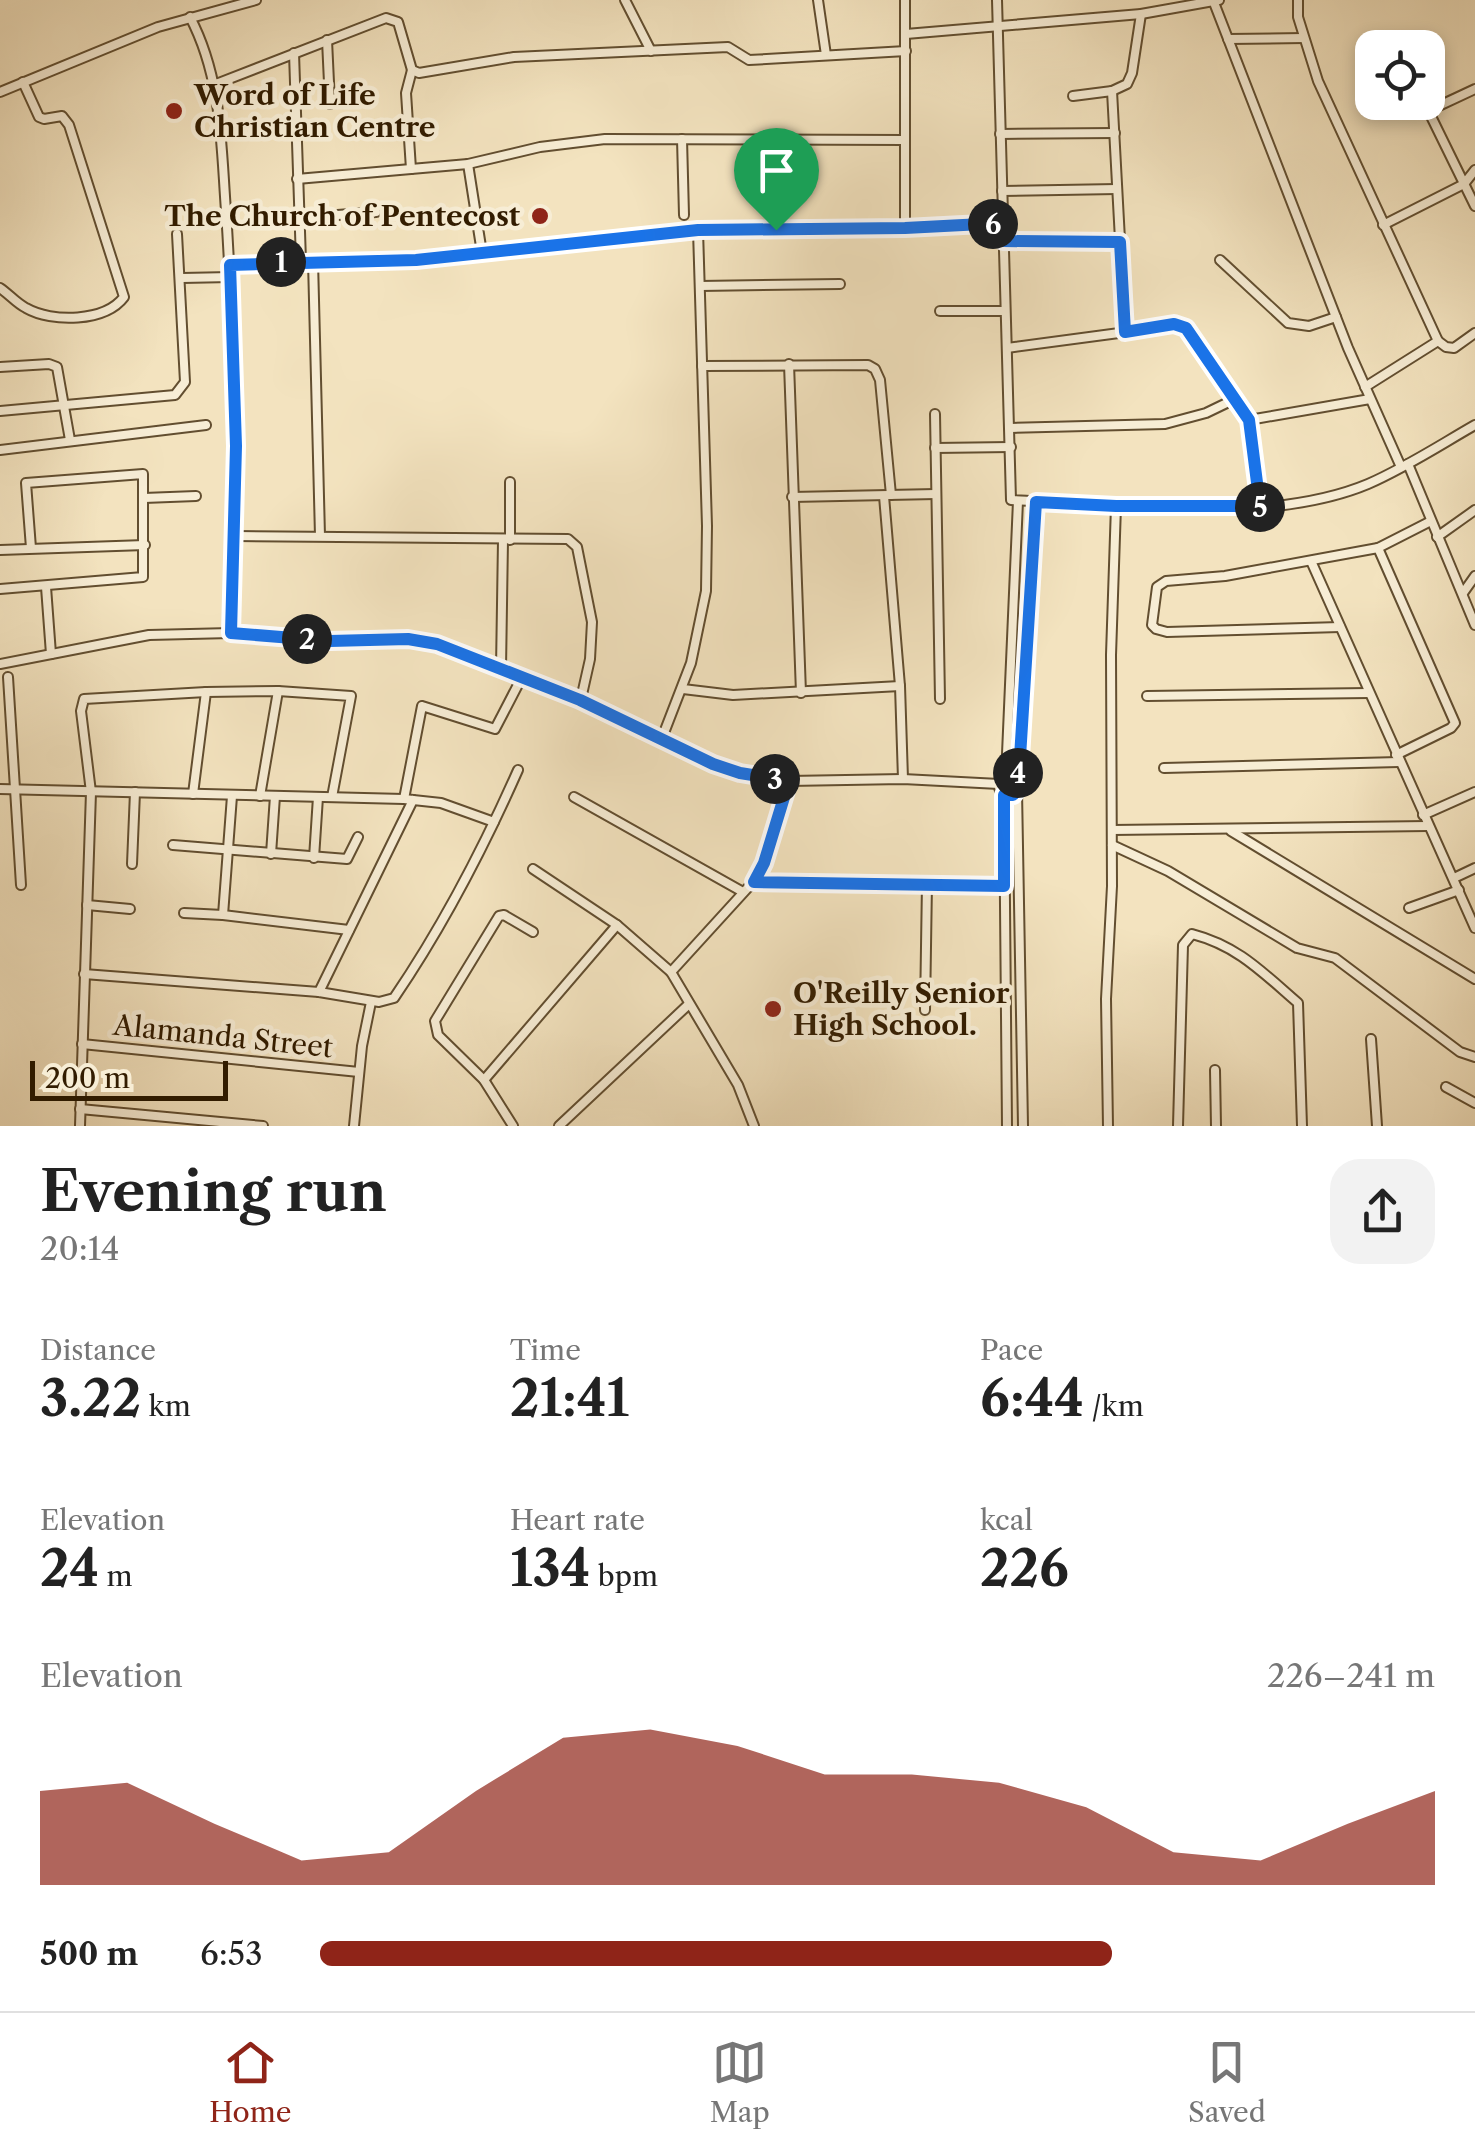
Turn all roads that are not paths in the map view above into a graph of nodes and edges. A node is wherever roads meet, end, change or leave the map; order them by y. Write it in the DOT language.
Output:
graph roads {
  1 [pos="256,0"];
  2 [pos="625,0"];
  3 [pos="818,0"];
  4 [pos="905,0"];
  5 [pos="997,0"];
  6 [pos="1215,0"];
  7 [pos="1298,0"];
  8 [pos="1141,14"];
  9 [pos="190,17"];
  10 [pos="998,28"];
  11 [pos="906,34"];
  12 [pos="1304,38"];
  13 [pos="1228,39"];
  14 [pos="327,40"];
  15 [pos="651,51"];
  16 [pos="906,52"];
  17 [pos="294,53"];
  18 [pos="826,54"];
  19 [pos="412,70"];
  20 [pos="23,82"];
  21 [pos="216,84"];
  22 [pos="1475,88"];
  23 [pos="1112,91"];
  24 [pos="0,92"];
  25 [pos="1073,96"];
  26 [pos="1445,100"];
  27 [pos="330,104"];
  28 [pos="1432,120"];
  29 [pos="1115,133"];
  30 [pos="1000,134"];
  31 [pos="682,139"];
  32 [pos="905,140"];
  33 [pos="468,164"];
  34 [pos="411,169"];
  35 [pos="1475,170"];
  36 [pos="296,180"];
  37 [pos="1464,184"];
  38 [pos="1117,189"];
  39 [pos="1002,191"];
  40 [pos="1475,206"];
  41 [pos="376,212"];
  42 [pos="684,215"];
  43 [pos="298,218"];
  44 [pos="1002,223"];
  45 [pos="1383,225"];
  46 [pos="905,228"];
  47 [pos="698,230"];
  48 [pos="178,234"];
  49 [pos="1003,241"];
  50 [pos="1120,242"];
  51 [pos="482,252"];
  52 [pos="1220,260"];
  53 [pos="300,261"];
  54 [pos="313,261"];
  55 [pos="230,265"];
  56 [pos="231,277"];
  57 [pos="182,278"];
  58 [pos="840,284"];
  59 [pos="700,286"];
  60 [pos="0,288"];
  61 [pos="1005,311"];
  62 [pos="940,312"];
  63 [pos="1336,317"];
  64 [pos="1125,332"];
  65 [pos="1475,333"];
  66 [pos="1438,341"];
  67 [pos="1007,348"];
  68 [pos="789,364"];
  69 [pos="702,366"];
  70 [pos="0,367"];
  71 [pos="1365,387"];
  72 [pos="1234,399"];
  73 [pos="1370,400"];
  74 [pos="65,403"];
  75 [pos="0,411"];
  76 [pos="935,414"];
  77 [pos="1249,420"];
  78 [pos="206,425"];
  79 [pos="1475,425"];
  80 [pos="1011,428"];
  81 [pos="70,440"];
  82 [pos="1011,447"];
  83 [pos="935,448"];
  84 [pos="0,450"];
  85 [pos="1405,466"];
  86 [pos="510,482"];
  87 [pos="936,494"];
  88 [pos="887,495"];
  89 [pos="196,496"];
  90 [pos="792,496"];
  91 [pos="144,498"];
  92 [pos="1014,500"];
  93 [pos="1036,502"];
  94 [pos="1116,506"];
  95 [pos="1260,506"];
  96 [pos="1475,510"];
  97 [pos="1431,522"];
  98 [pos="236,536"];
  99 [pos="320,536"];
  100 [pos="1437,537"];
  101 [pos="507,540"];
  102 [pos="145,546"];
  103 [pos="31,548"];
  104 [pos="1378,548"];
  105 [pos="0,550"];
  106 [pos="1310,561"];
  107 [pos="1475,576"];
  108 [pos="46,587"];
  109 [pos="0,589"];
  110 [pos="1462,593"];
  111 [pos="1475,625"];
  112 [pos="1340,627"];
  113 [pos="231,633"];
  114 [pos="51,654"];
  115 [pos="0,664"];
  116 [pos="501,668"];
  117 [pos="8,677"];
  118 [pos="522,677"];
  119 [pos="900,686"];
  120 [pos="683,689"];
  121 [pos="278,691"];
  122 [pos="206,692"];
  123 [pos="801,692"];
  124 [pos="1369,693"];
  125 [pos="1146,696"];
  126 [pos="940,699"];
  127 [pos="580,700"];
  128 [pos="662,738"];
  129 [pos="1398,758"];
  130 [pos="1164,768"];
  131 [pos="518,770"];
  132 [pos="903,779"];
  133 [pos="789,781"];
  134 [pos="1003,781"];
  135 [pos="1018,787"];
  136 [pos="0,789"];
  137 [pos="17,789"];
  138 [pos="91,792"];
  139 [pos="135,792"];
  140 [pos="1475,792"];
  141 [pos="193,794"];
  142 [pos="1004,795"];
  143 [pos="232,796"];
  144 [pos="260,796"];
  145 [pos="274,796"];
  146 [pos="318,797"];
  147 [pos="332,797"];
  148 [pos="574,798"];
  149 [pos="409,799"];
  150 [pos="1423,815"];
  151 [pos="494,822"];
  152 [pos="1428,826"];
  153 [pos="1112,830"];
  154 [pos="1230,830"];
  155 [pos="358,837"];
  156 [pos="174,845"];
  157 [pos="1112,845"];
  158 [pos="227,850"];
  159 [pos="272,854"];
  160 [pos="314,858"];
  161 [pos="132,864"];
  162 [pos="1475,868"];
  163 [pos="532,869"];
  164 [pos="1454,878"];
  165 [pos="754,882"];
  166 [pos="927,883"];
  167 [pos="21,885"];
  168 [pos="1004,886"];
  169 [pos="1459,890"];
  170 [pos="743,892"];
  171 [pos="88,905"];
  172 [pos="1409,908"];
  173 [pos="130,909"];
  174 [pos="184,913"];
  175 [pos="223,916"];
  176 [pos="618,924"];
  177 [pos="1475,928"];
  178 [pos="349,930"];
  179 [pos="533,932"];
  180 [pos="671,972"];
  181 [pos="84,974"];
  182 [pos="1475,978"];
  183 [pos="319,992"];
  184 [pos="371,1002"];
  185 [pos="689,1004"];
  186 [pos="925,1010"];
  187 [pos="1371,1039"];
  188 [pos="82,1044"];
  189 [pos="1475,1057"];
  190 [pos="1216,1070"];
  191 [pos="359,1072"];
  192 [pos="484,1080"];
  193 [pos="1446,1087"];
  194 [pos="1475,1103"];
  195 [pos="80,1109"];
  196 [pos="132,1114"];
  197 [pos="194,1123"];
  198 [pos="254,1125"];
  199 [pos="80,1126"];
  200 [pos="132,1126"];
  201 [pos="263,1126"];
  202 [pos="354,1126"];
  203 [pos="513,1126"];
  204 [pos="559,1126"];
  205 [pos="754,1126"];
  206 [pos="1007,1126"];
  207 [pos="1023,1126"];
  208 [pos="1108,1126"];
  209 [pos="1178,1126"];
  210 [pos="1216,1126"];
  211 [pos="1302,1126"];
  212 [pos="1376,1126"];
  1 -- 9 [label="street"];
  2 -- 15 [label="street"];
  3 -- 18 [label="street"];
  4 -- 11 [label="street"];
  5 -- 10 [label="street"];
  6 -- 8 [label="street"];
  6 -- 13 [label="street"];
  7 -- 12 [label="street"];
  8 -- 10 [label="street"];
  8 -- 23 [label="street"];
  9 -- 20 [label="street"];
  9 -- 21 [label="street"];
  10 -- 11 [label="street"];
  10 -- 30 [label="street"];
  11 -- 16 [label="street"];
  12 -- 13 [label="street"];
  12 -- 45 [label="street"];
  13 -- 63 [label="street"];
  14 -- 17 [label="street"];
  14 -- 19 [label="street"];
  14 -- 27 [label="street"];
  15 -- 18 [label="street"];
  15 -- 19 [label="street"];
  16 -- 18 [label="street"];
  16 -- 32 [label="street"];
  17 -- 21 [label="street"];
  17 -- 36 [label="street"];
  19 -- 34 [label="street"];
  20 -- 24 [label="street"];
  20 -- 60 [label="street"];
  21 -- 55 [label="street"];
  22 -- 26 [label="street"];
  23 -- 25 [label="street"];
  23 -- 29 [label="street"];
  28 -- 37 [label="street"];
  29 -- 30 [label="street"];
  29 -- 38 [label="street"];
  30 -- 39 [label="street"];
  31 -- 32 [label="street"];
  31 -- 33 [label="street"];
  31 -- 42 [label="street"];
  32 -- 46 [label="street"];
  33 -- 34 [label="street"];
  33 -- 51 [label="street"];
  34 -- 36 [label="street"];
  35 -- 37 [label="street"];
  36 -- 43 [label="street"];
  37 -- 40 [label="street"];
  37 -- 45 [label="street"];
  38 -- 39 [label="street"];
  38 -- 50 [label="street"];
  39 -- 44 [label="street"];
  41 -- 43 [label="street"];
  43 -- 53 [label="street"];
  44 -- 46 [label="street"];
  44 -- 49 [label="street"];
  45 -- 66 [label="street"];
  46 -- 47 [label="street"];
  47 -- 51 [label="street"];
  47 -- 59 [label="street"];
  48 -- 57 [label="street"];
  49 -- 50 [label="street"];
  49 -- 61 [label="street"];
  50 -- 64 [label="street"];
  51 -- 54 [label="street"];
  52 -- 63 [label="street"];
  53 -- 54 [label="street"];
  53 -- 55 [label="street"];
  54 -- 99 [label="street"];
  55 -- 56 [label="street"];
  56 -- 57 [label="street"];
  56 -- 98 [label="street"];
  57 -- 74 [label="street"];
  58 -- 59 [label="street"];
  59 -- 69 [label="street"];
  61 -- 62 [label="street"];
  61 -- 67 [label="street"];
  63 -- 71 [label="street"];
  64 -- 67 [label="street"];
  64 -- 72 [label="street"];
  65 -- 66 [label="street"];
  66 -- 71 [label="street"];
  67 -- 80 [label="street"];
  68 -- 69 [label="street"];
  68 -- 88 [label="street"];
  68 -- 90 [label="street"];
  69 -- 120 [label="street"];
  70 -- 74 [label="street"];
  71 -- 73 [label="street"];
  72 -- 77 [label="street"];
  72 -- 80 [label="street"];
  73 -- 77 [label="street"];
  73 -- 85 [label="street"];
  74 -- 75 [label="street"];
  74 -- 81 [label="street"];
  76 -- 83 [label="street"];
  77 -- 95 [label="street"];
  78 -- 81 [label="street"];
  79 -- 85 [label="street"];
  80 -- 82 [label="street"];
  81 -- 84 [label="street"];
  82 -- 83 [label="street"];
  82 -- 92 [label="street"];
  83 -- 87 [label="street"];
  85 -- 95 [label="street"];
  85 -- 97 [label="street"];
  86 -- 101 [label="street"];
  87 -- 88 [label="street"];
  87 -- 126 [label="street"];
  88 -- 90 [label="street"];
  88 -- 119 [label="street"];
  89 -- 91 [label="street"];
  90 -- 123 [label="street"];
  91 -- 102 [label="street"];
  91 -- 103 [label="street"];
  92 -- 93 [label="street"];
  92 -- 134 [label="street"];
  93 -- 94 [label="street"];
  93 -- 135 [label="street"];
  94 -- 95 [label="street"];
  94 -- 153 [label="street"];
  96 -- 100 [label="street"];
  97 -- 100 [label="street"];
  97 -- 104 [label="street"];
  98 -- 99 [label="street"];
  98 -- 113 [label="street"];
  99 -- 101 [label="street"];
  100 -- 110 [label="street"];
  101 -- 116 [label="street"];
  101 -- 127 [label="street"];
  102 -- 103 [label="street"];
  102 -- 108 [label="street"];
  103 -- 105 [label="street"];
  104 -- 106 [label="street"];
  104 -- 129 [label="street"];
  106 -- 112 [label="street"];
  106 -- 112 [label="street"];
  107 -- 110 [label="street"];
  108 -- 109 [label="street"];
  108 -- 114 [label="street"];
  110 -- 111 [label="street"];
  112 -- 124 [label="street"];
  113 -- 114 [label="street"];
  113 -- 116 [label="street"];
  114 -- 115 [label="street"];
  116 -- 118 [label="street"];
  117 -- 137 [label="street"];
  118 -- 127 [label="street"];
  118 -- 149 [label="street"];
  119 -- 123 [label="street"];
  119 -- 132 [label="street"];
  120 -- 123 [label="street"];
  120 -- 128 [label="street"];
  121 -- 122 [label="street"];
  121 -- 144 [label="street"];
  121 -- 147 [label="street"];
  122 -- 138 [label="street"];
  122 -- 141 [label="street"];
  124 -- 125 [label="street"];
  124 -- 129 [label="street"];
  127 -- 128 [label="street"];
  128 -- 133 [label="street"];
  129 -- 130 [label="street"];
  129 -- 150 [label="street"];
  131 -- 151 [label="street"];
  132 -- 133 [label="street"];
  132 -- 134 [label="street"];
  133 -- 165 [label="street"];
  134 -- 135 [label="street"];
  134 -- 142 [label="street"];
  135 -- 142 [label="street"];
  135 -- 207 [label="street"];
  136 -- 137 [label="street"];
  137 -- 138 [label="street"];
  137 -- 167 [label="street"];
  138 -- 139 [label="street"];
  138 -- 171 [label="street"];
  139 -- 141 [label="street"];
  139 -- 161 [label="street"];
  140 -- 150 [label="street"];
  141 -- 143 [label="street"];
  142 -- 168 [label="street"];
  143 -- 144 [label="street"];
  143 -- 158 [label="street"];
  144 -- 145 [label="street"];
  145 -- 146 [label="street"];
  145 -- 159 [label="street"];
  146 -- 147 [label="street"];
  146 -- 160 [label="street"];
  147 -- 149 [label="street"];
  148 -- 170 [label="street"];
  149 -- 151 [label="street"];
  149 -- 178 [label="street"];
  150 -- 152 [label="street"];
  151 -- 184 [label="street"];
  152 -- 154 [label="street"];
  152 -- 164 [label="street"];
  153 -- 154 [label="street"];
  153 -- 157 [label="street"];
  154 -- 182 [label="street"];
  155 -- 160 [label="street"];
  156 -- 158 [label="street"];
  157 -- 189 [label="street"];
  157 -- 208 [label="street"];
  158 -- 159 [label="street"];
  158 -- 175 [label="street"];
  159 -- 160 [label="street"];
  162 -- 164 [label="street"];
  163 -- 176 [label="street"];
  164 -- 169 [label="street"];
  165 -- 166 [label="street"];
  165 -- 170 [label="street"];
  166 -- 168 [label="street"];
  166 -- 186 [label="street"];
  168 -- 206 [label="street"];
  169 -- 172 [label="street"];
  169 -- 177 [label="street"];
  170 -- 180 [label="street"];
  171 -- 173 [label="street"];
  171 -- 181 [label="street"];
  174 -- 175 [label="street"];
  175 -- 178 [label="street"];
  176 -- 180 [label="street"];
  176 -- 192 [label="street"];
  178 -- 183 [label="street"];
  179 -- 192 [label="street"];
  180 -- 185 [label="street"];
  181 -- 183 [label="street"];
  181 -- 188 [label="street"];
  183 -- 184 [label="street"];
  184 -- 191 [label="street"];
  185 -- 204 [label="street"];
  185 -- 205 [label="street"];
  187 -- 212 [label="street"];
  188 -- 191 [label="street, Alamanda Street"];
  188 -- 195 [label="street"];
  190 -- 210 [label="street"];
  191 -- 202 [label="street"];
  192 -- 203 [label="street"];
  193 -- 194 [label="street"];
  195 -- 196 [label="street"];
  195 -- 199 [label="street"];
  196 -- 197 [label="street"];
  196 -- 200 [label="street"];
  197 -- 198 [label="street"];
  198 -- 201 [label="street"];
  209 -- 211 [label="street"];
}
